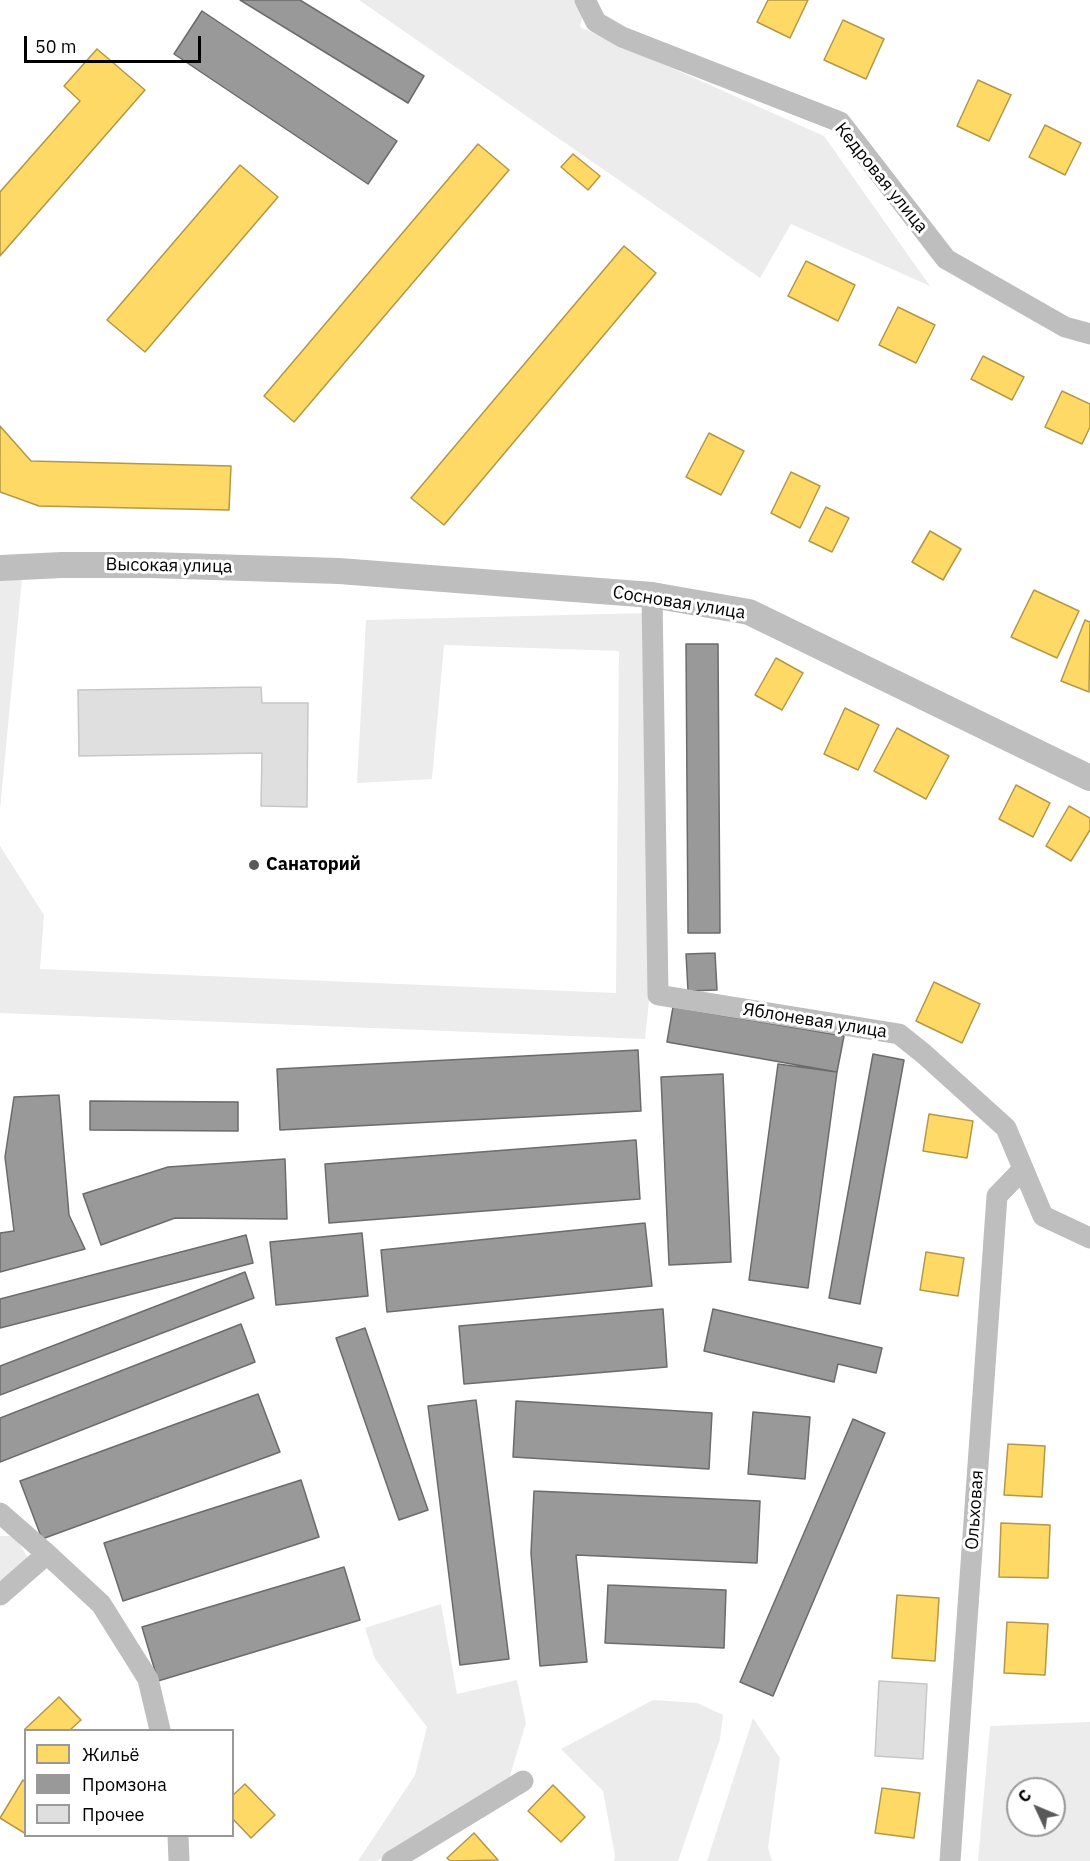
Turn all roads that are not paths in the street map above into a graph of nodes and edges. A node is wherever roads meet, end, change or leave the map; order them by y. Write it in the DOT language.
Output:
graph roads {
  1 [pos="585,0"];
  2 [pos="1090,334"];
  3 [pos="0,568"];
  4 [pos="339,571"];
  5 [pos="652,595"];
  6 [pos="1090,778"];
  7 [pos="1023,1169"];
  8 [pos="1090,1238"];
  9 [pos="0,1513"];
  10 [pos="47,1554"];
  11 [pos="0,1595"];
  12 [pos="160,1729"];
  13 [pos="524,1781"];
  14 [pos="178,1837"];
  15 [pos="179,1861"];
  16 [pos="392,1861"];
  17 [pos="950,1861"];
  1 -- 2 [label="street, Кедровая улица"];
  3 -- 4 [label="street, Высокая улица"];
  4 -- 5 [label="street, Сосновая улица"];
  5 -- 6 [label="street, Сосновая улица"];
  5 -- 7 [label="street, Яблоневая улица"];
  7 -- 8 [label="street, Яблоневая улица"];
  7 -- 17 [label="street, Ольховая"];
  9 -- 10 [label="street"];
  10 -- 11 [label="street"];
  10 -- 12 [label="street"];
  13 -- 16 [label="street"];
  14 -- 15 [label="street"];
}
